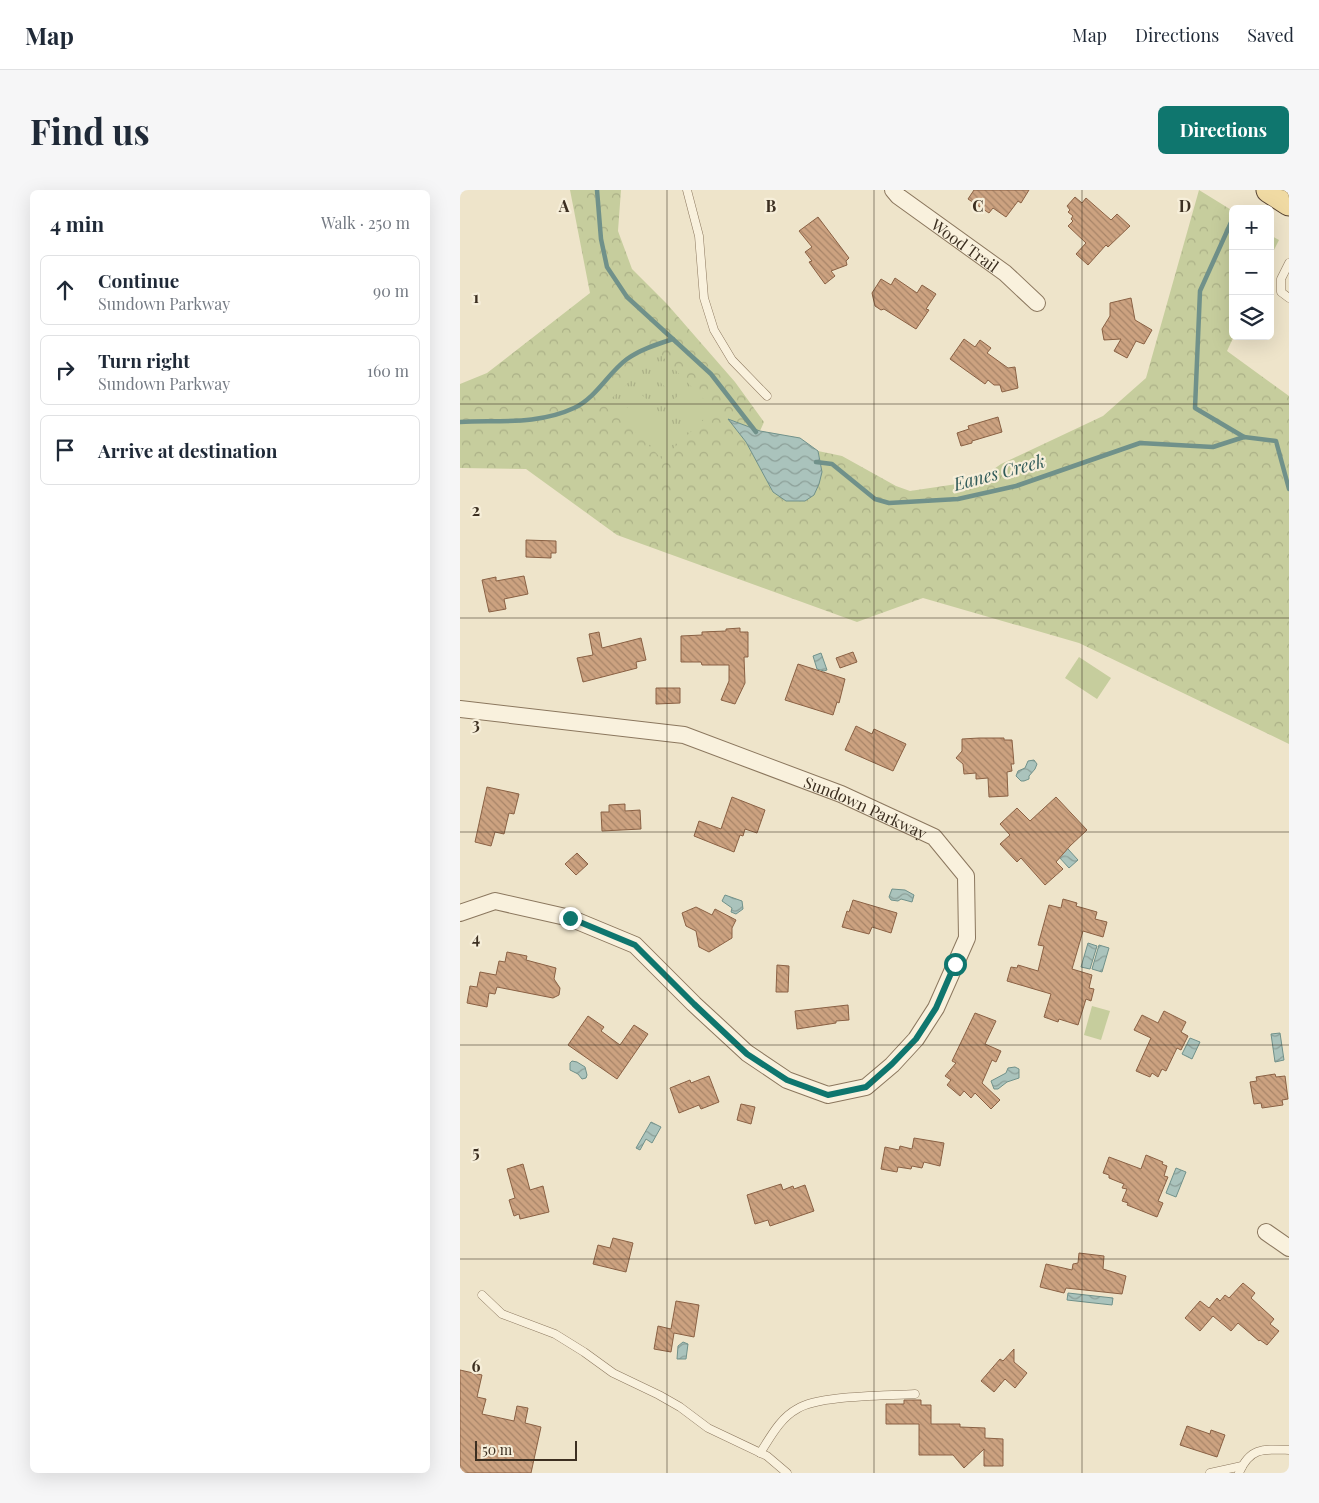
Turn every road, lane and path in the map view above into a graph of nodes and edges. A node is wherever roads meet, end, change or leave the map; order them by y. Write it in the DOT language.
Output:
graph roads {
  1 [pos="687,190"];
  2 [pos="892,190"];
  3 [pos="1269,190"];
  4 [pos="1289,203"];
  5 [pos="1289,263"];
  6 [pos="1289,298"];
  7 [pos="1036,303"];
  8 [pos="767,396"];
  9 [pos="460,709"];
  10 [pos="460,914"];
  11 [pos="1266,1232"];
  12 [pos="1289,1248"];
  13 [pos="482,1295"];
  14 [pos="915,1394"];
  15 [pos="1289,1450"];
  16 [pos="760,1453"];
  17 [pos="1241,1470"];
  18 [pos="788,1473"];
  19 [pos="1210,1473"];
  1 -- 8 [label="lane"];
  2 -- 7 [label="street, Wood Trail"];
  3 -- 4 [label="main road"];
  5 -- 6 [label="lane"];
  9 -- 10 [label="street, Sundown Parkway"];
  11 -- 12 [label="street"];
  13 -- 16 [label="lane"];
  14 -- 16 [label="lane"];
  15 -- 17 [label="lane"];
  16 -- 18 [label="lane"];
  17 -- 19 [label="lane"];
}
